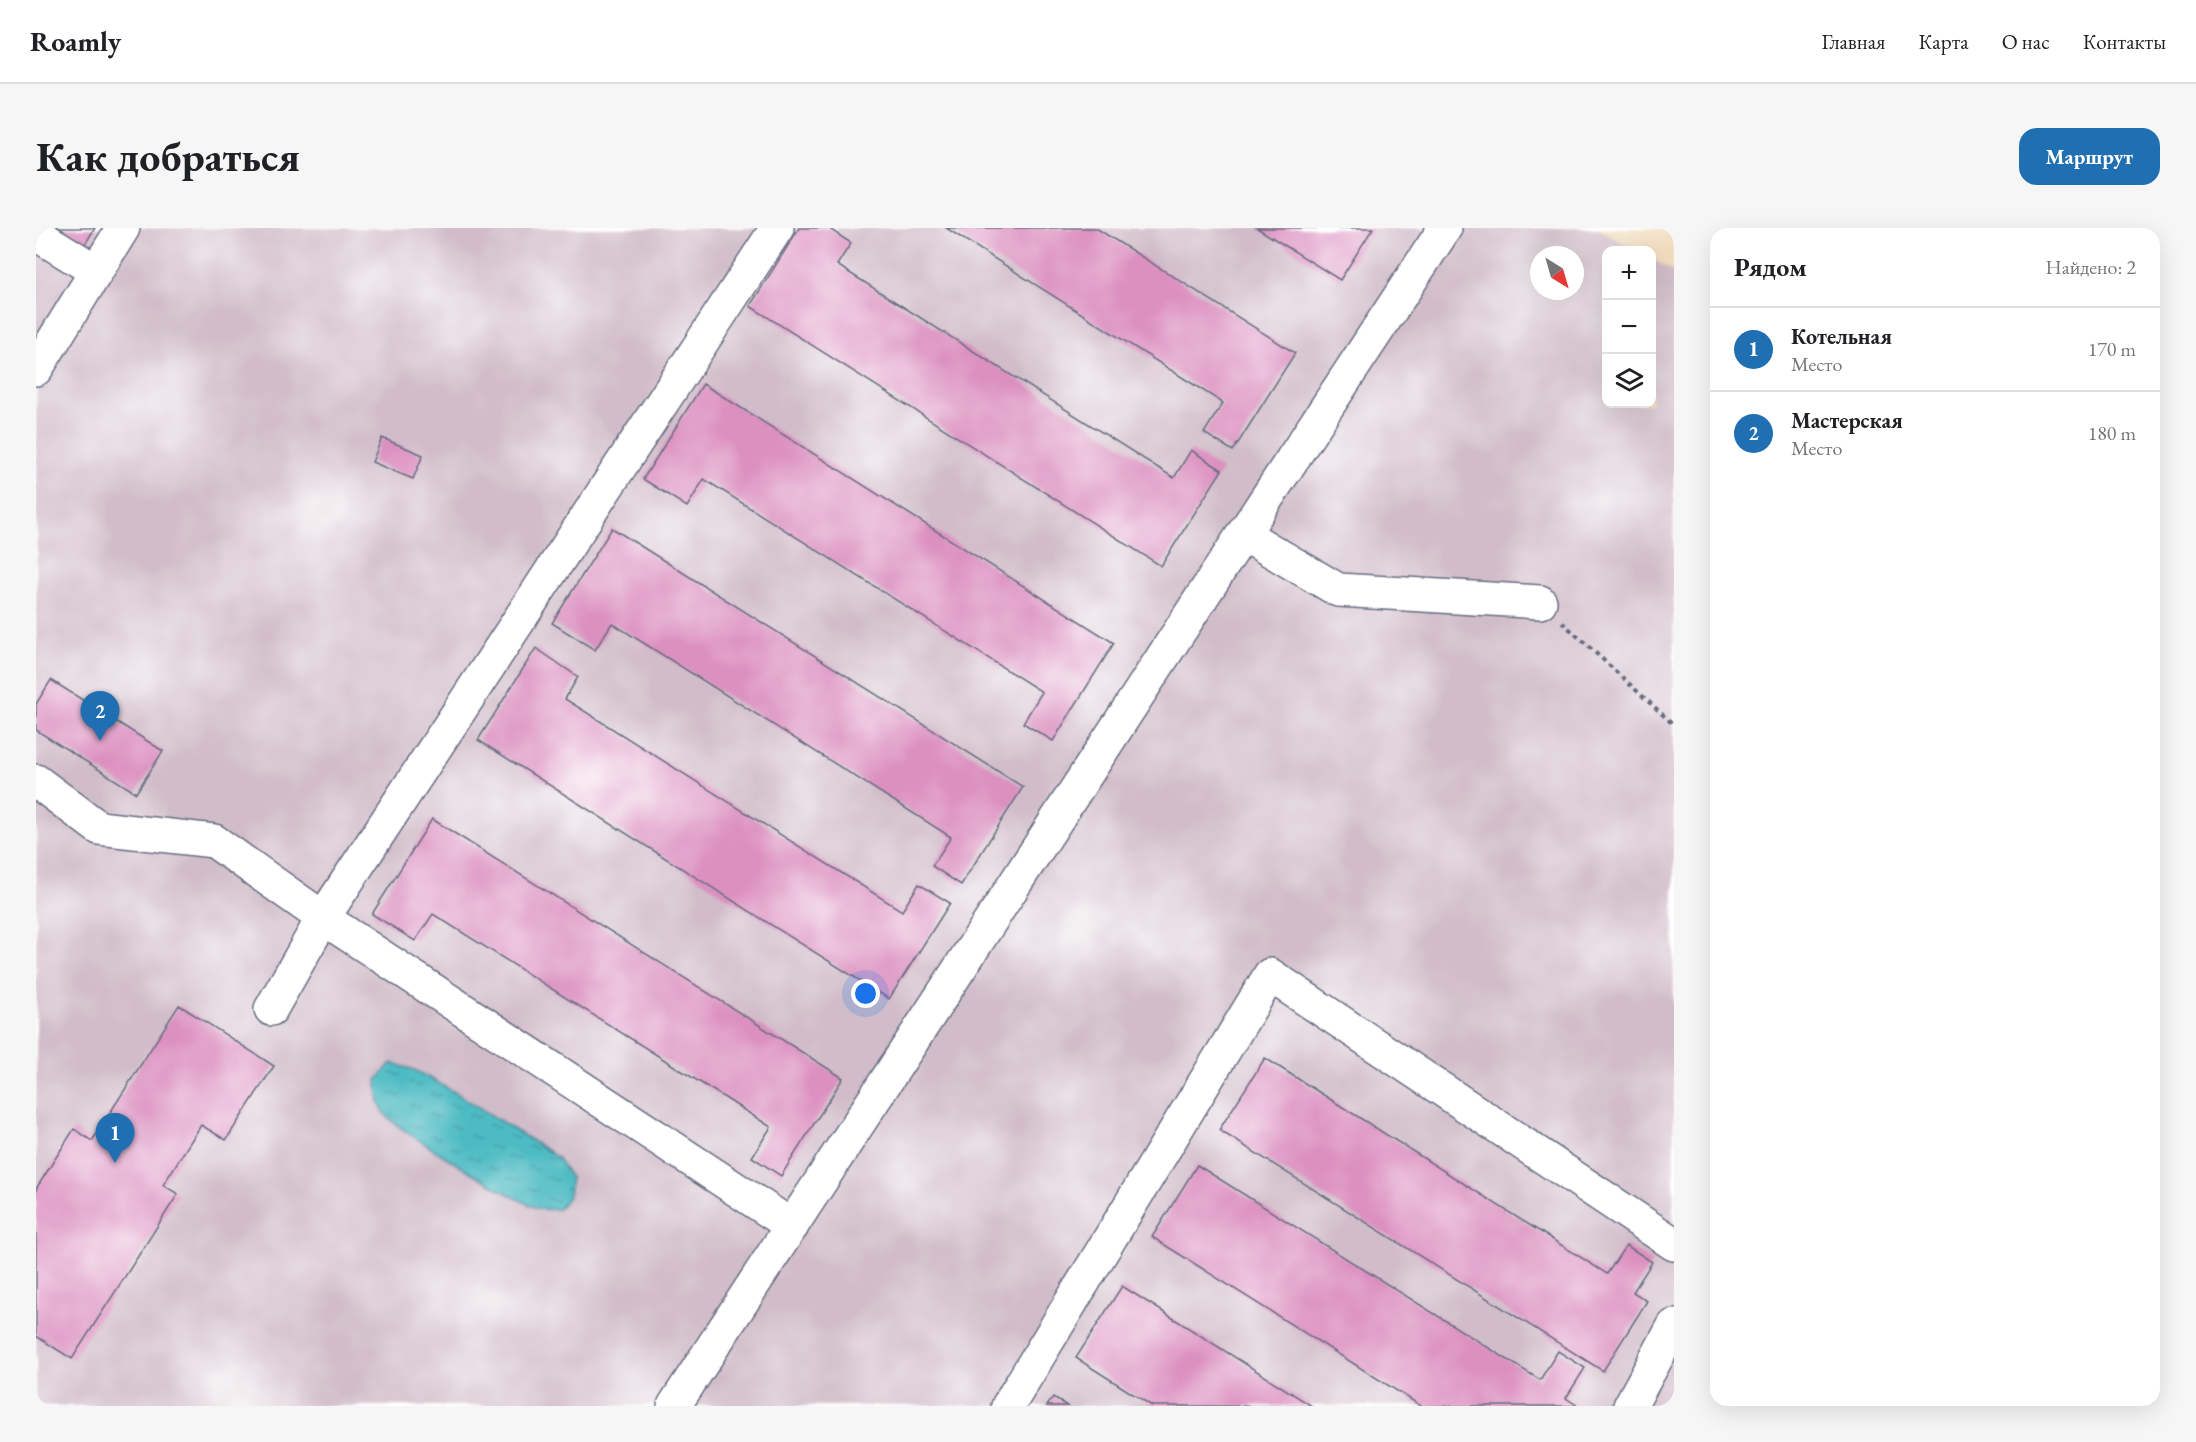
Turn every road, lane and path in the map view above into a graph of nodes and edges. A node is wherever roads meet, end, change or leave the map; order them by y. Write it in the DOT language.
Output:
graph roads {
  1 [pos="123,228"];
  2 [pos="777,228"];
  3 [pos="1445,228"];
  4 [pos="36,234"];
  5 [pos="96,271"];
  6 [pos="36,369"];
  7 [pos="1242,534"];
  8 [pos="1540,602"];
  9 [pos="1674,725"];
  10 [pos="36,781"];
  11 [pos="323,918"];
  12 [pos="270,1009"];
  13 [pos="792,1226"];
  14 [pos="1674,1244"];
  15 [pos="1674,1326"];
  16 [pos="674,1406"];
  17 [pos="1008,1406"];
  18 [pos="1630,1406"];
  1 -- 5 [label="lane"];
  2 -- 11 [label="lane"];
  3 -- 7 [label="lane"];
  4 -- 5 [label="lane"];
  5 -- 6 [label="lane"];
  7 -- 8 [label="lane"];
  7 -- 13 [label="lane"];
  8 -- 9 [label="path"];
  10 -- 11 [label="lane"];
  11 -- 12 [label="lane"];
  11 -- 13 [label="lane"];
  13 -- 16 [label="lane"];
  14 -- 17 [label="lane"];
  15 -- 18 [label="lane"];
}
